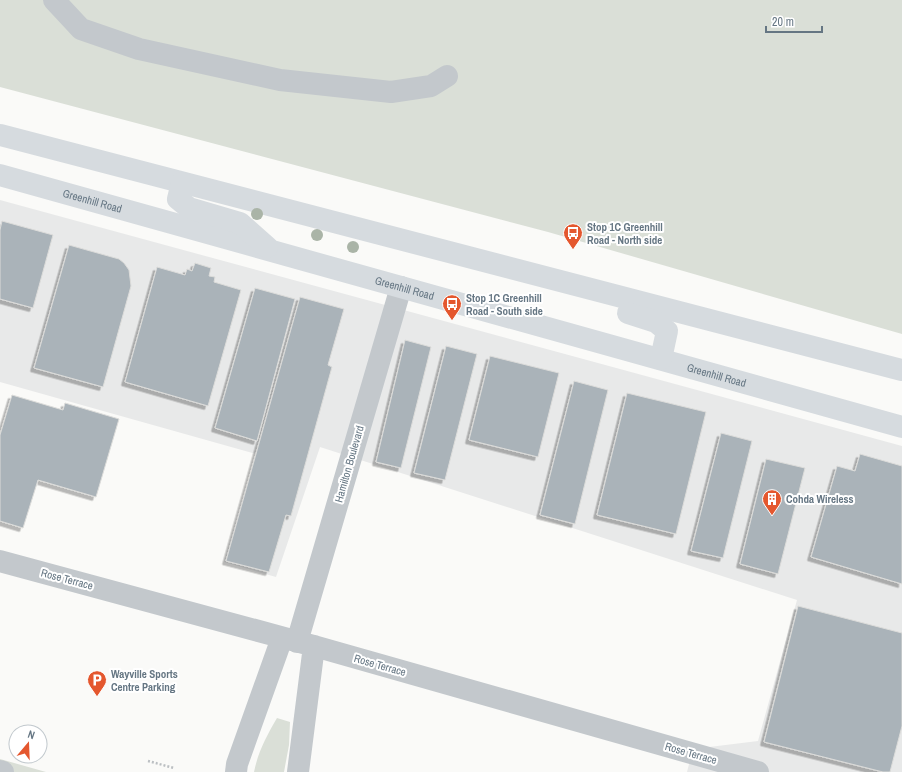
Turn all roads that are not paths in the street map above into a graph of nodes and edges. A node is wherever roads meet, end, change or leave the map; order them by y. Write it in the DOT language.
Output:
graph roads {
  1 [pos="54,0"];
  2 [pos="446,76"];
  3 [pos="0,135"];
  4 [pos="0,175"];
  5 [pos="182,183"];
  6 [pos="270,250"];
  7 [pos="567,283"];
  8 [pos="400,287"];
  9 [pos="660,359"];
  10 [pos="902,370"];
  11 [pos="902,427"];
  12 [pos="0,561"];
  13 [pos="298,642"];
  14 [pos="236,772"];
  15 [pos="298,772"];
  16 [pos="758,772"];
  1 -- 2 [label="street"];
  3 -- 5 [label="highway"];
  4 -- 6 [label="highway, Greenhill Road"];
  5 -- 6 [label="highway"];
  5 -- 7 [label="highway"];
  6 -- 8 [label="highway, Greenhill Road"];
  7 -- 9 [label="highway"];
  7 -- 10 [label="highway"];
  8 -- 9 [label="highway, Greenhill Road"];
  8 -- 13 [label="street, Hamilton Boulevard"];
  9 -- 11 [label="highway, Greenhill Road"];
  12 -- 13 [label="street, Rose Terrace"];
  13 -- 14 [label="street, Hamilton Boulevard"];
  13 -- 15 [label="street, Hamilton Boulevard"];
  13 -- 16 [label="street, Rose Terrace"];
}
